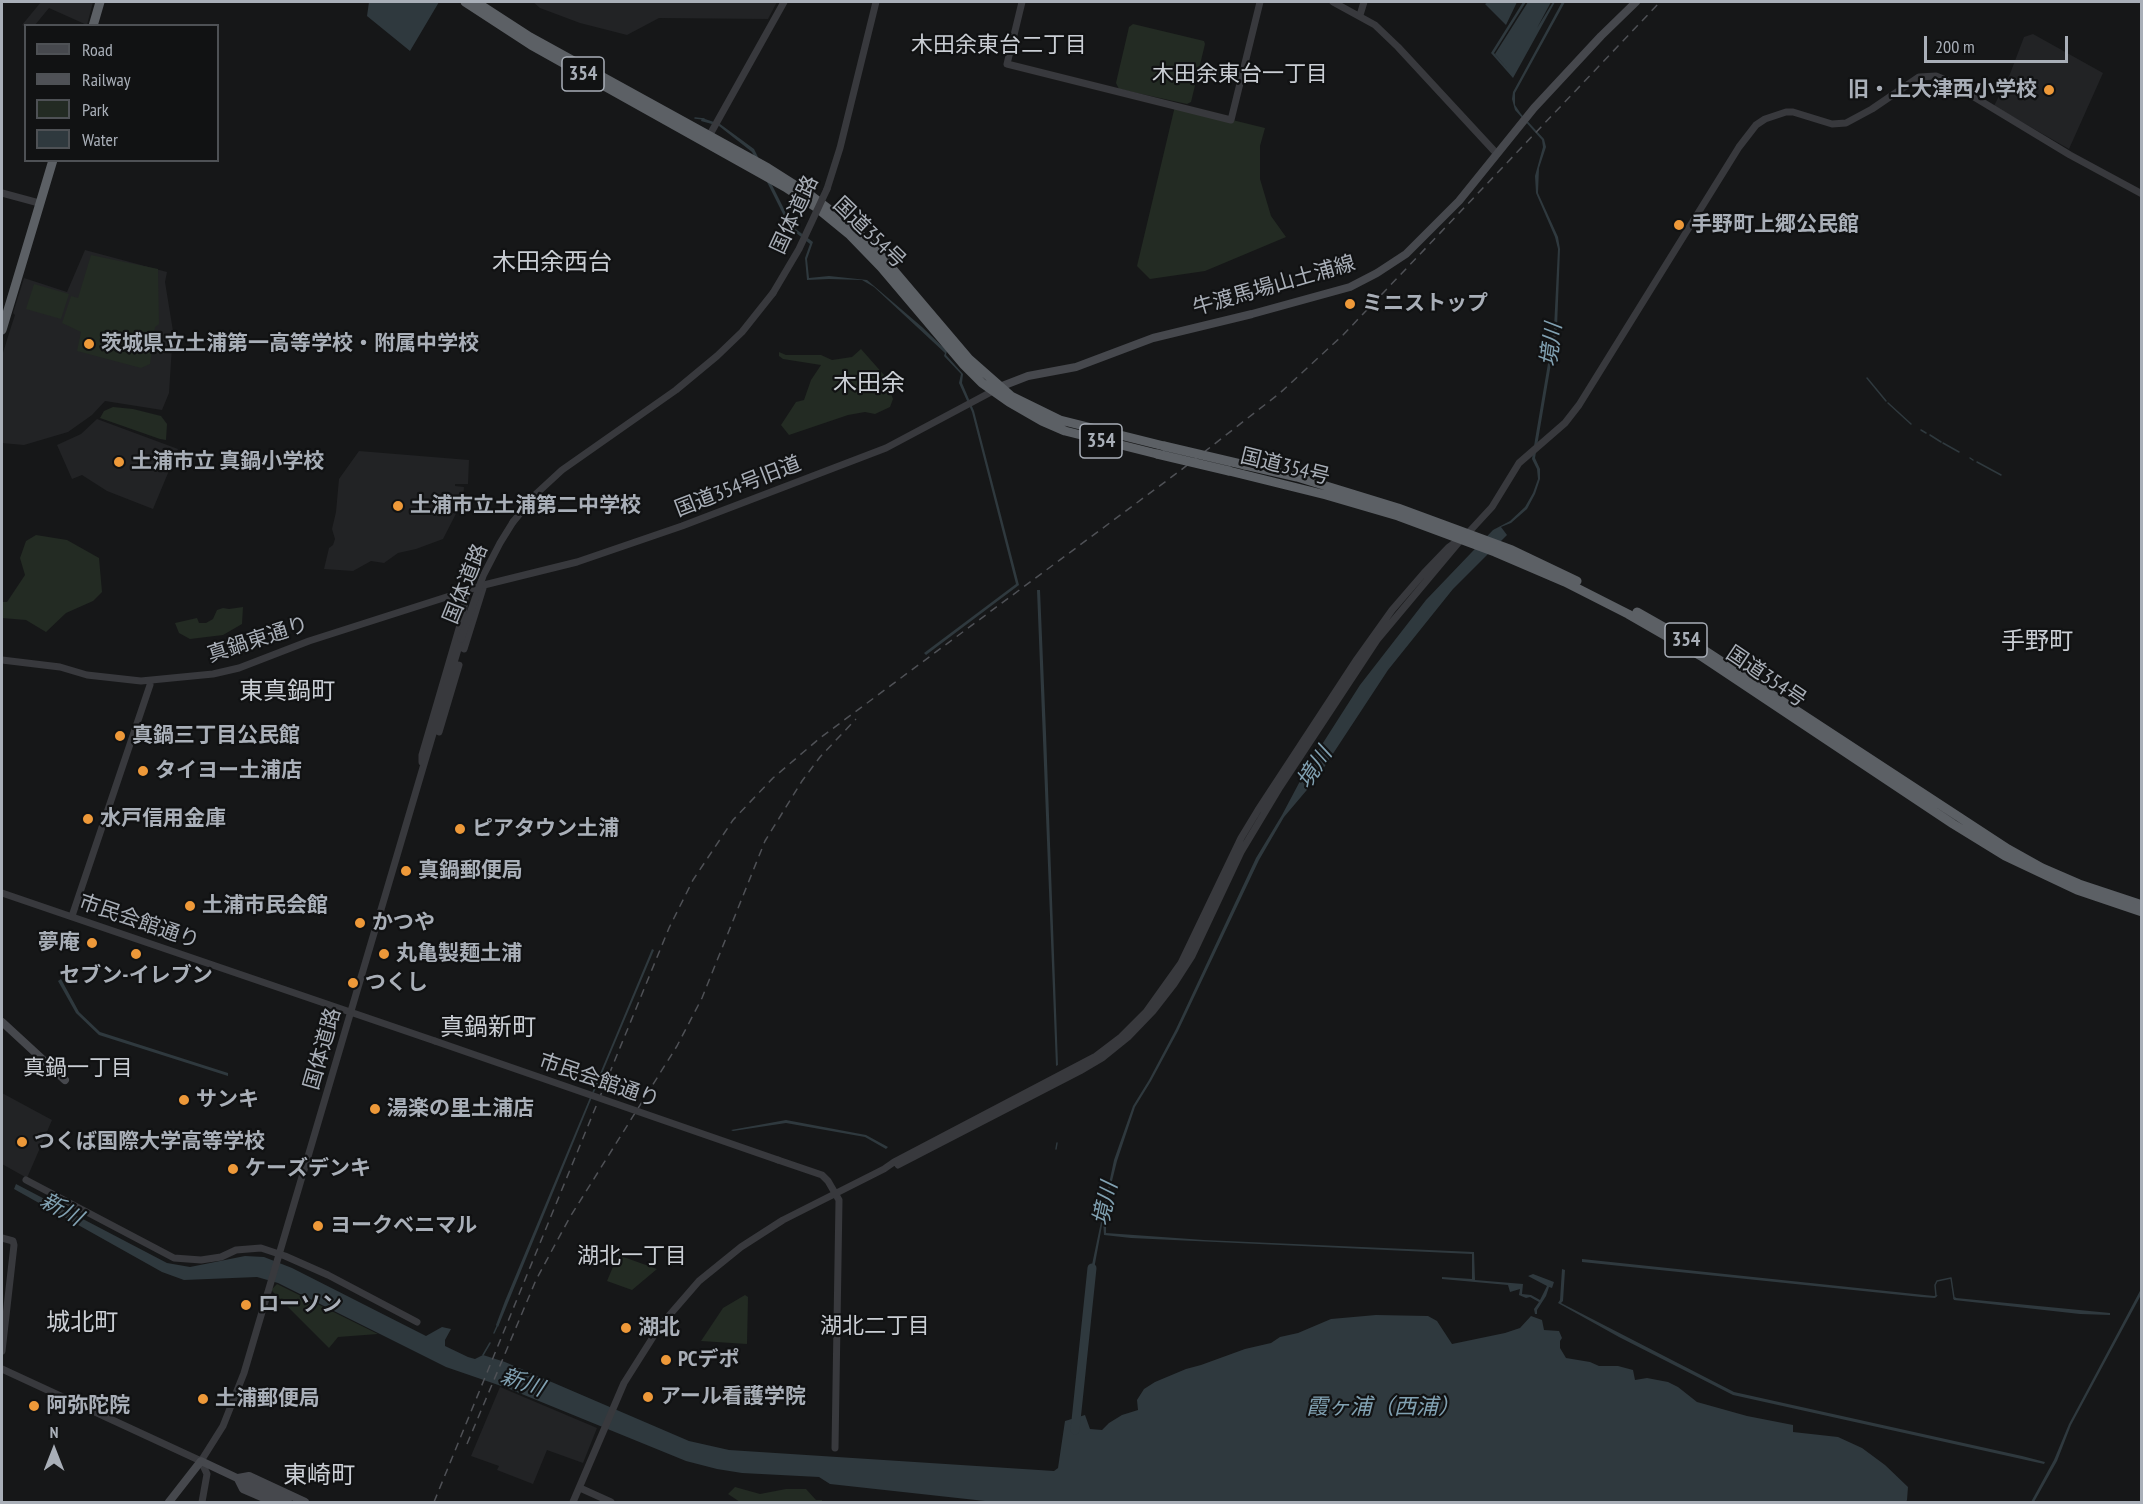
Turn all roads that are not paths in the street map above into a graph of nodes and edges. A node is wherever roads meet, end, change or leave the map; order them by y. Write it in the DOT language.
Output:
graph roads {
  1 [pos="100,2"];
  2 [pos="465,2"];
  3 [pos="476,2"];
  4 [pos="784,2"];
  5 [pos="876,2"];
  6 [pos="1022,2"];
  7 [pos="1260,2"];
  8 [pos="1333,2"];
  9 [pos="1364,2"];
  10 [pos="1636,2"];
  11 [pos="1360,15"];
  12 [pos="94,24"];
  13 [pos="707,139"];
  14 [pos="1497,154"];
  15 [pos="52,162"];
  16 [pos="2,193"];
  17 [pos="2142,194"];
  18 [pos="39,203"];
  19 [pos="2,330"];
  20 [pos="996,389"];
  21 [pos="1464,536"];
  22 [pos="1497,549"];
  23 [pos="484,585"];
  24 [pos="466,591"];
  25 [pos="2,660"];
  26 [pos="150,681"];
  27 [pos="430,745"];
  28 [pos="422,771"];
  29 [pos="2,893"];
  30 [pos="2142,905"];
  31 [pos="2142,912"];
  32 [pos="72,916"];
  33 [pos="351,1012"];
  34 [pos="2,1022"];
  35 [pos="66,1080"];
  36 [pos="26,1180"];
  37 [pos="836,1194"];
  38 [pos="2,1238"];
  39 [pos="279,1256"];
  40 [pos="417,1322"];
  41 [pos="2,1351"];
  42 [pos="2,1369"];
  43 [pos="835,1448"];
  44 [pos="201,1461"];
  45 [pos="237,1478"];
  46 [pos="580,1488"];
  47 [pos="169,1503"];
  48 [pos="202,1503"];
  49 [pos="273,1503"];
  50 [pos="288,1503"];
  51 [pos="305,1503"];
  52 [pos="573,1503"];
  53 [pos="611,1503"];
  1 -- 12 [label="highway"];
  2 -- 13 [label="highway, 国道354号 / 354"];
  3 -- 13 [label="highway, 国道354号 / 354"];
  4 -- 13 [label="street"];
  5 -- 27 [label="street, 国体道路, bridge"];
  6 -- 7 [label="street"];
  8 -- 11 [label="street"];
  9 -- 11 [label="street"];
  10 -- 14 [label="main road, 牛渡馬場山土浦線"];
  11 -- 14 [label="street"];
  13 -- 20 [label="highway, 国道354号 / 354"];
  14 -- 20 [label="main road, 牛渡馬場山土浦線"];
  15 -- 18 [label="highway"];
  16 -- 18 [label="street"];
  17 -- 21 [label="street"];
  18 -- 19 [label="highway"];
  20 -- 21 [label="highway, 国道354号 / 354, bridge"];
  20 -- 21 [label="highway, 国道354号 / 354, bridge"];
  20 -- 23 [label="street, 国道354号旧道"];
  21 -- 22 [label="highway, 国道354号 / 354"];
  21 -- 37 [label="street"];
  22 -- 30 [label="highway, 国道354号 / 354"];
  22 -- 31 [label="highway, 国道354号 / 354"];
  23 -- 24 [label="street, 真鍋東通り"];
  23 -- 27 [label="street"];
  24 -- 26 [label="street, 真鍋東通り"];
  24 -- 28 [label="street"];
  25 -- 26 [label="street, 真鍋東通り"];
  26 -- 32 [label="street"];
  27 -- 28 [label="street, 国体道路"];
  28 -- 33 [label="street, 国体道路"];
  29 -- 32 [label="street, 市民会館通り"];
  32 -- 33 [label="street, 市民会館通り"];
  33 -- 37 [label="street, 市民会館通り, bridge"];
  33 -- 39 [label="street, 国体道路"];
  34 -- 35 [label="main road"];
  36 -- 39 [label="street"];
  37 -- 43 [label="street"];
  37 -- 46 [label="street"];
  38 -- 41 [label="street"];
  39 -- 40 [label="street"];
  39 -- 44 [label="street, 国体道路"];
  42 -- 44 [label="street"];
  44 -- 45 [label="main road"];
  44 -- 47 [label="main road"];
  44 -- 48 [label="street"];
  45 -- 49 [label="main road"];
  45 -- 50 [label="main road"];
  45 -- 51 [label="main road"];
  46 -- 52 [label="street"];
  46 -- 53 [label="street"];
}
